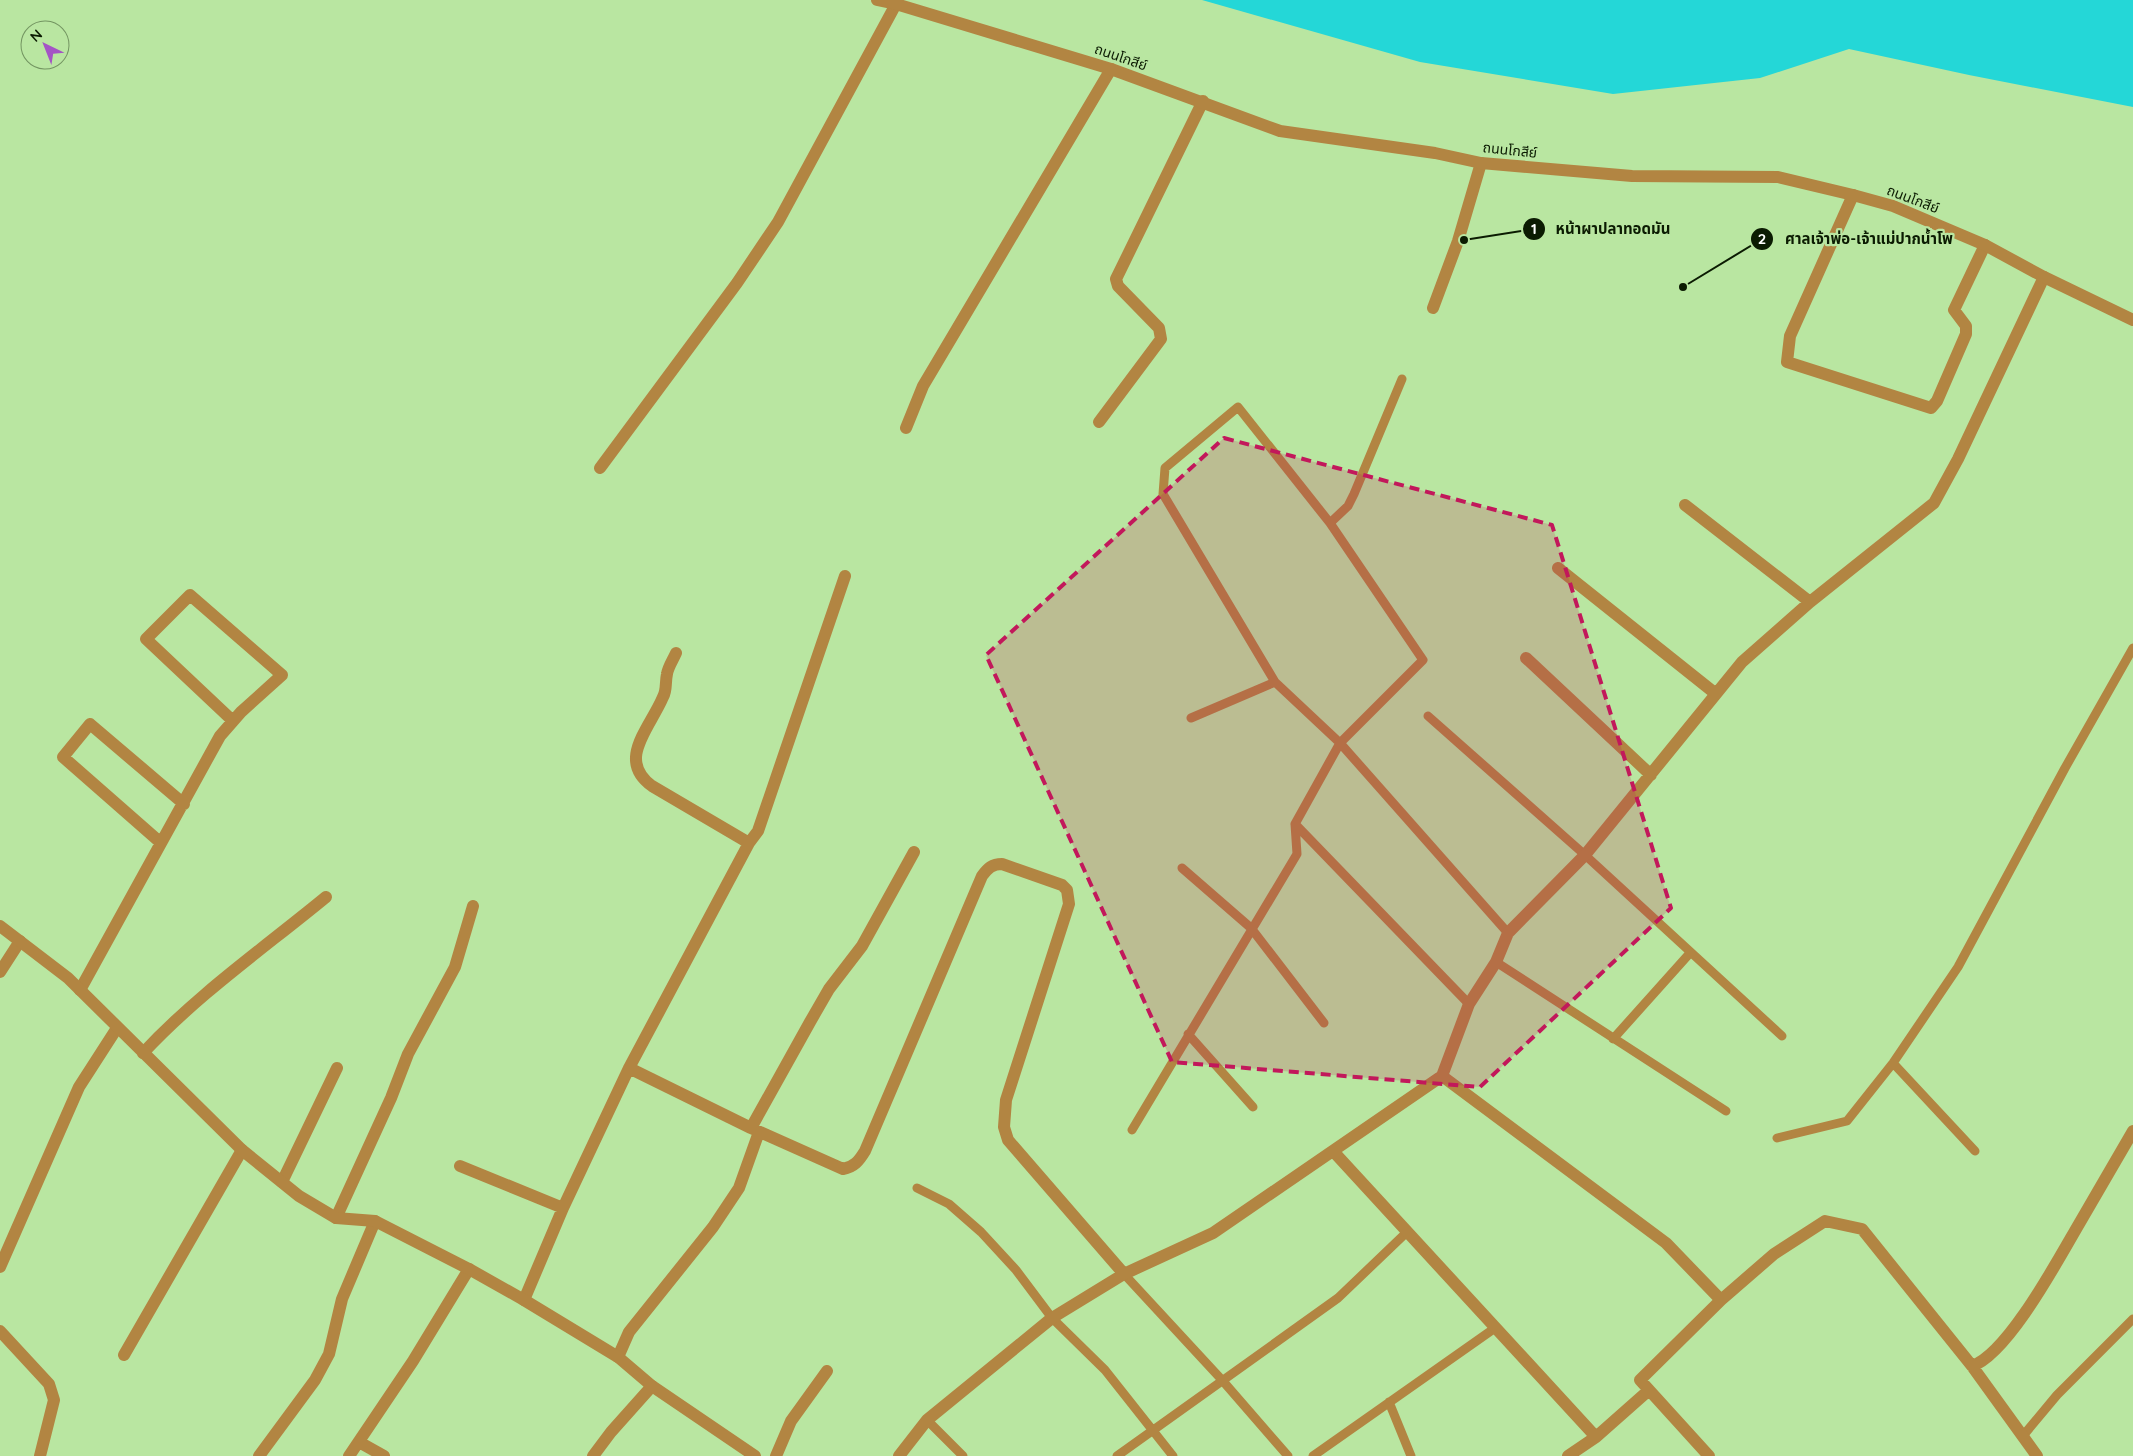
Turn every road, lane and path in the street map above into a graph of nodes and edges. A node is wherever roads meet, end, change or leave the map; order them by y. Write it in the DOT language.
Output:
graph roads {
  1 [pos="877,0"];
  2 [pos="896,4"];
  3 [pos="1111,69"];
  4 [pos="1203,101"];
  5 [pos="1482,163"];
  6 [pos="1853,195"];
  7 [pos="1985,244"];
  8 [pos="2044,277"];
  9 [pos="1433,308"];
  10 [pos="2133,320"];
  11 [pos="1402,379"];
  12 [pos="1099,422"];
  13 [pos="906,428"];
  14 [pos="600,468"];
  15 [pos="1685,505"];
  16 [pos="1330,523"];
  17 [pos="1558,568"];
  18 [pos="844,576"];
  19 [pos="1810,602"];
  20 [pos="2133,648"];
  21 [pos="676,653"];
  22 [pos="1526,658"];
  23 [pos="1275,682"];
  24 [pos="1716,694"];
  25 [pos="1428,716"];
  26 [pos="1190,718"];
  27 [pos="233,721"];
  28 [pos="1340,743"];
  29 [pos="1652,775"];
  30 [pos="184,804"];
  31 [pos="1296,824"];
  32 [pos="750,842"];
  33 [pos="161,843"];
  34 [pos="914,852"];
  35 [pos="1586,855"];
  36 [pos="1182,868"];
  37 [pos="326,897"];
  38 [pos="473,906"];
  39 [pos="0,926"];
  40 [pos="1251,928"];
  41 [pos="1508,933"];
  42 [pos="20,941"];
  43 [pos="1690,953"];
  44 [pos="1496,962"];
  45 [pos="0,972"];
  46 [pos="80,990"];
  47 [pos="1469,1004"];
  48 [pos="1324,1023"];
  49 [pos="118,1028"];
  50 [pos="1188,1034"];
  51 [pos="1782,1036"];
  52 [pos="1614,1038"];
  53 [pos="143,1053"];
  54 [pos="1893,1063"];
  55 [pos="337,1068"];
  56 [pos="629,1068"];
  57 [pos="1442,1076"];
  58 [pos="1253,1107"];
  59 [pos="1726,1111"];
  60 [pos="755,1130"];
  61 [pos="1132,1130"];
  62 [pos="2133,1131"];
  63 [pos="1777,1138"];
  64 [pos="242,1150"];
  65 [pos="1333,1150"];
  66 [pos="1975,1151"];
  67 [pos="460,1166"];
  68 [pos="282,1182"];
  69 [pos="917,1188"];
  70 [pos="563,1208"];
  71 [pos="336,1218"];
  72 [pos="375,1221"];
  73 [pos="1407,1232"];
  74 [pos="0,1267"];
  75 [pos="470,1269"];
  76 [pos="1124,1274"];
  77 [pos="524,1300"];
  78 [pos="1721,1300"];
  79 [pos="1052,1318"];
  80 [pos="2133,1319"];
  81 [pos="1496,1328"];
  82 [pos="0,1331"];
  83 [pos="124,1355"];
  84 [pos="618,1357"];
  85 [pos="1972,1366"];
  86 [pos="827,1371"];
  87 [pos="1222,1380"];
  88 [pos="652,1386"];
  89 [pos="1648,1390"];
  90 [pos="1389,1402"];
  91 [pos="927,1420"];
  92 [pos="1152,1429"];
  93 [pos="1596,1437"];
  94 [pos="2022,1437"];
  95 [pos="359,1442"];
  96 [pos="40,1456"];
  97 [pos="259,1456"];
  98 [pos="349,1456"];
  99 [pos="384,1456"];
  100 [pos="592,1456"];
  101 [pos="755,1456"];
  102 [pos="776,1456"];
  103 [pos="899,1456"];
  104 [pos="963,1456"];
  105 [pos="1117,1456"];
  106 [pos="1172,1456"];
  107 [pos="1288,1456"];
  108 [pos="1313,1456"];
  109 [pos="1411,1456"];
  110 [pos="1568,1456"];
  111 [pos="1709,1456"];
  112 [pos="2037,1456"];
  1 -- 2 [label="street, ถนนโกสีย์"];
  2 -- 3 [label="street, ถนนโกสีย์"];
  2 -- 14 [label="street"];
  3 -- 4 [label="street, ถนนโกสีย์"];
  3 -- 13 [label="street"];
  4 -- 5 [label="street, ถนนโกสีย์"];
  4 -- 12 [label="street"];
  5 -- 6 [label="street, ถนนโกสีย์"];
  5 -- 9 [label="street"];
  6 -- 7 [label="street, ถนนโกสีย์"];
  6 -- 7 [label="street"];
  7 -- 8 [label="street, ถนนโกสีย์"];
  8 -- 10 [label="street, ถนนโกสีย์"];
  8 -- 19 [label="street"];
  11 -- 16 [label="lane"];
  15 -- 19 [label="street"];
  16 -- 23 [label="lane"];
  16 -- 28 [label="lane"];
  17 -- 24 [label="street"];
  18 -- 32 [label="street"];
  19 -- 24 [label="street"];
  20 -- 54 [label="lane"];
  21 -- 32 [label="street"];
  22 -- 29 [label="street"];
  23 -- 26 [label="lane"];
  23 -- 28 [label="lane"];
  24 -- 29 [label="street"];
  25 -- 35 [label="lane"];
  27 -- 27 [label="street"];
  27 -- 30 [label="street"];
  28 -- 31 [label="lane"];
  28 -- 41 [label="lane"];
  29 -- 35 [label="street"];
  30 -- 33 [label="street"];
  30 -- 33 [label="street"];
  31 -- 40 [label="lane"];
  31 -- 47 [label="lane"];
  32 -- 56 [label="street"];
  33 -- 46 [label="street"];
  34 -- 60 [label="street"];
  35 -- 41 [label="street"];
  35 -- 43 [label="lane"];
  36 -- 40 [label="lane"];
  37 -- 53 [label="street"];
  38 -- 71 [label="street"];
  39 -- 42 [label="street"];
  40 -- 48 [label="lane"];
  40 -- 50 [label="lane"];
  41 -- 44 [label="street"];
  42 -- 45 [label="street"];
  42 -- 46 [label="street"];
  43 -- 51 [label="lane"];
  43 -- 52 [label="lane"];
  44 -- 47 [label="street"];
  44 -- 52 [label="lane"];
  46 -- 49 [label="street"];
  47 -- 57 [label="street"];
  49 -- 53 [label="street"];
  49 -- 74 [label="street"];
  50 -- 58 [label="lane"];
  50 -- 61 [label="lane"];
  52 -- 59 [label="lane"];
  53 -- 64 [label="street"];
  54 -- 63 [label="lane"];
  54 -- 66 [label="lane"];
  55 -- 68 [label="street"];
  56 -- 60 [label="street"];
  56 -- 70 [label="street"];
  57 -- 65 [label="street"];
  57 -- 78 [label="street"];
  60 -- 76 [label="street"];
  60 -- 84 [label="street"];
  62 -- 85 [label="street"];
  64 -- 68 [label="street"];
  64 -- 83 [label="street"];
  65 -- 73 [label="street"];
  65 -- 76 [label="street"];
  67 -- 70 [label="street"];
  68 -- 71 [label="street"];
  69 -- 79 [label="lane"];
  70 -- 77 [label="street"];
  71 -- 72 [label="street"];
  72 -- 75 [label="street"];
  72 -- 97 [label="street"];
  73 -- 81 [label="street"];
  73 -- 87 [label="lane"];
  75 -- 77 [label="street"];
  75 -- 95 [label="street"];
  76 -- 79 [label="street"];
  76 -- 87 [label="lane"];
  77 -- 84 [label="street"];
  78 -- 85 [label="street"];
  78 -- 89 [label="street"];
  79 -- 91 [label="street"];
  79 -- 92 [label="lane"];
  80 -- 94 [label="lane"];
  81 -- 90 [label="lane"];
  81 -- 93 [label="street"];
  82 -- 96 [label="street"];
  84 -- 88 [label="street"];
  85 -- 94 [label="street"];
  86 -- 102 [label="street"];
  87 -- 92 [label="lane"];
  87 -- 107 [label="lane"];
  88 -- 100 [label="street"];
  88 -- 101 [label="street"];
  89 -- 93 [label="street"];
  89 -- 111 [label="street"];
  90 -- 108 [label="lane"];
  90 -- 109 [label="lane"];
  91 -- 103 [label="street"];
  91 -- 104 [label="lane"];
  92 -- 105 [label="lane"];
  92 -- 106 [label="lane"];
  93 -- 110 [label="street"];
  94 -- 112 [label="street"];
  95 -- 98 [label="street"];
  95 -- 99 [label="street"];
}
